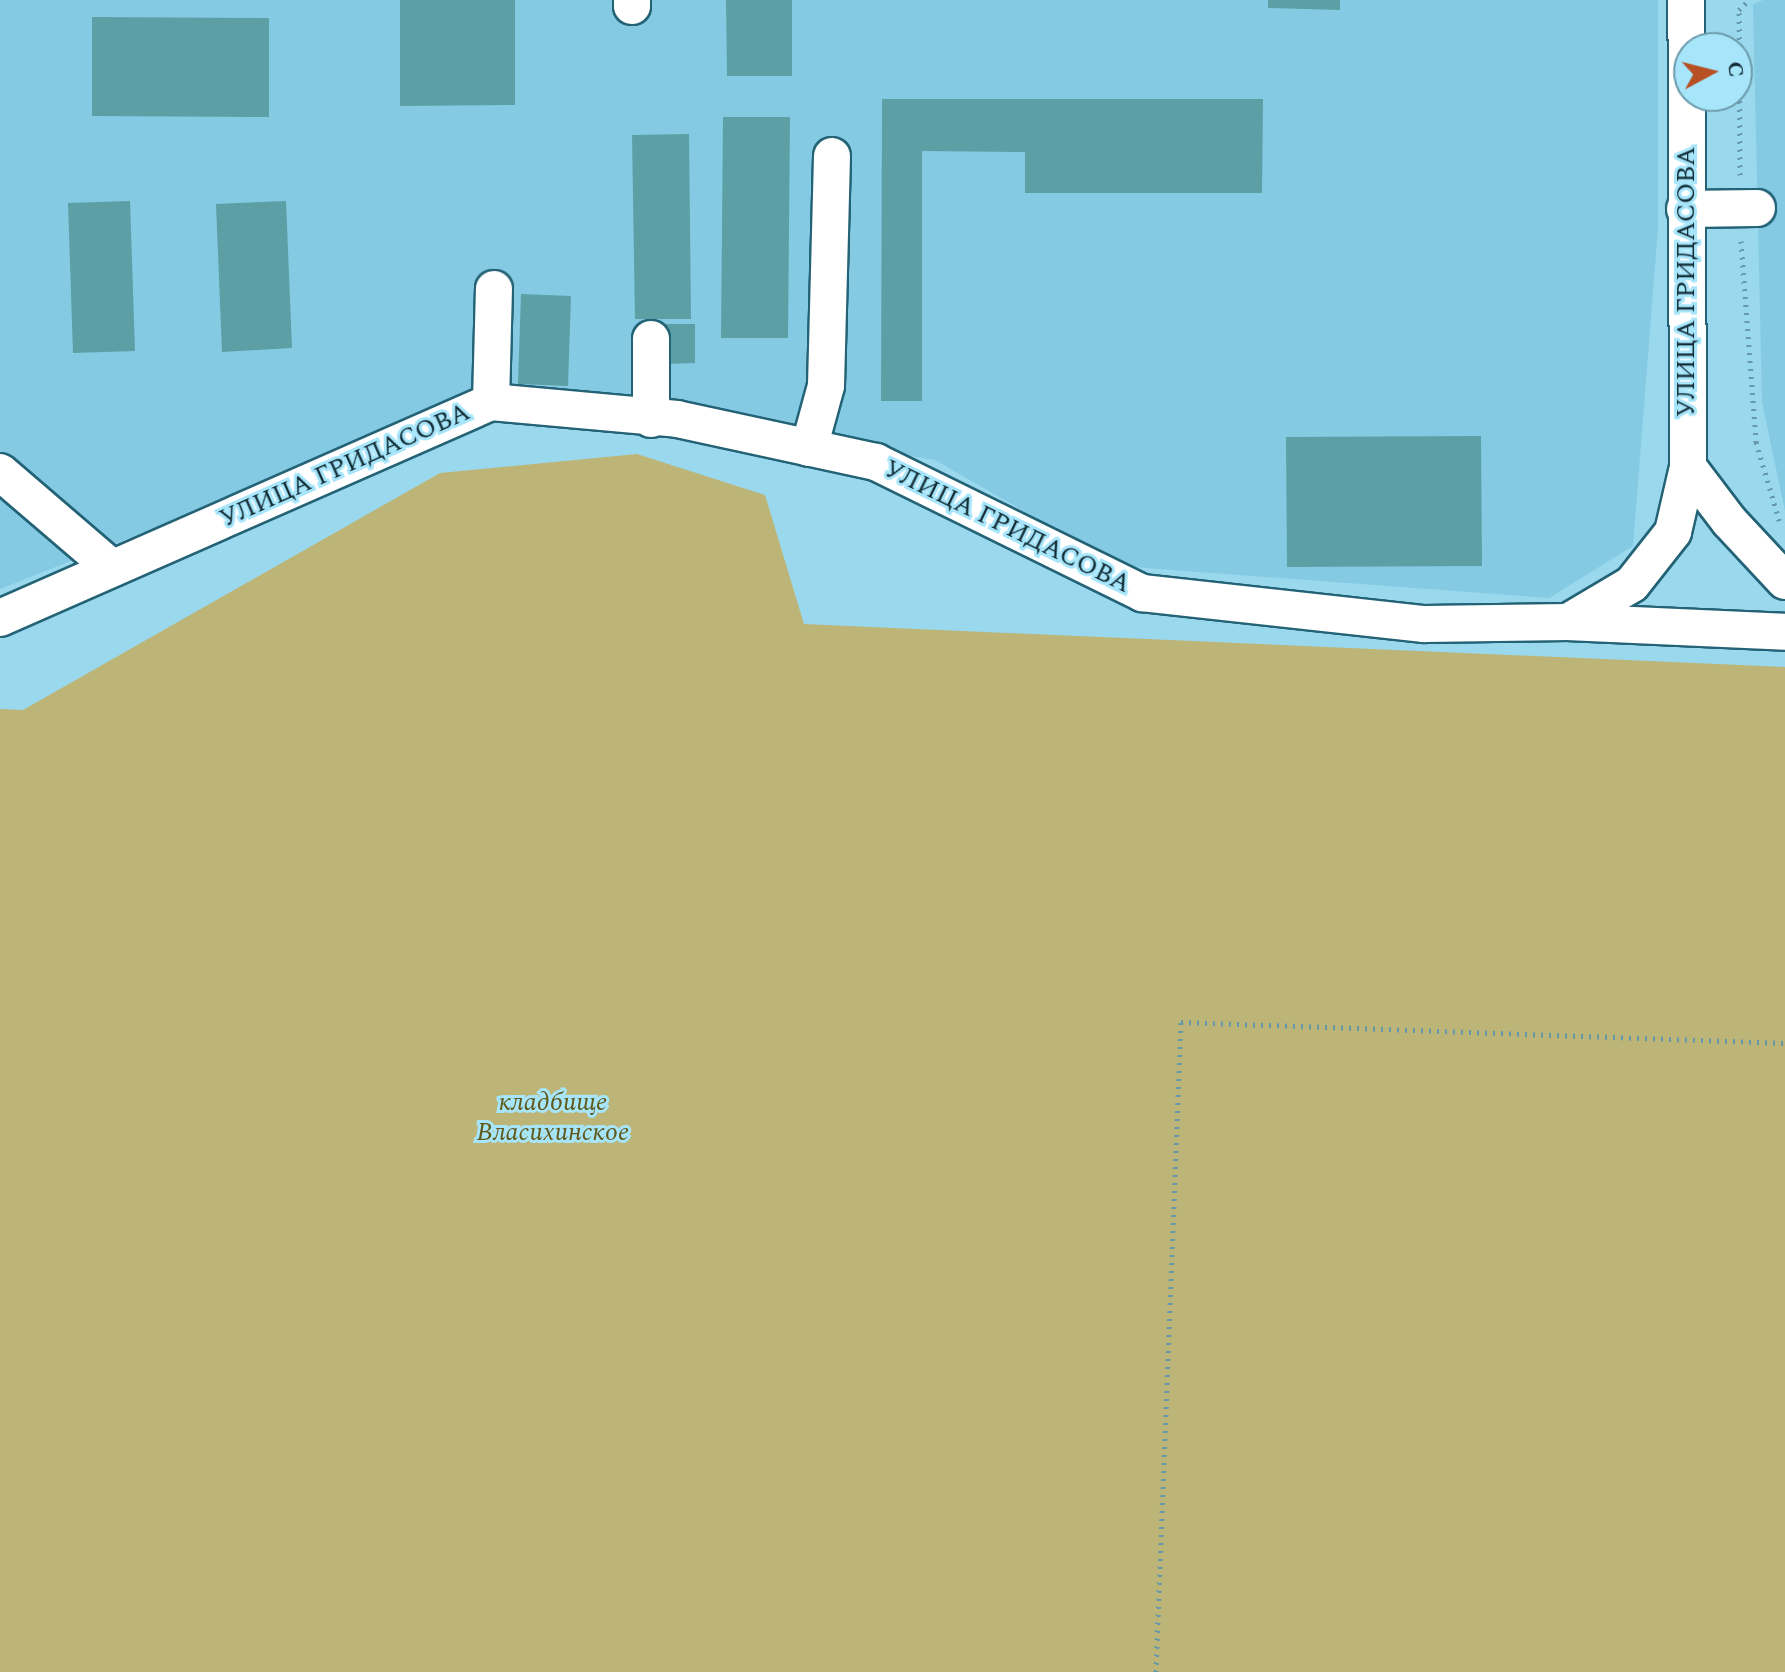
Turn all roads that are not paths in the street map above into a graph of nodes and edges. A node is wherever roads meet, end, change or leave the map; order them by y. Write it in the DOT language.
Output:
graph roads {
  1 [pos="1686,0"];
  2 [pos="832,156"];
  3 [pos="1749,208"];
  4 [pos="1685,209"];
  5 [pos="494,289"];
  6 [pos="651,339"];
  7 [pos="491,402"];
  8 [pos="651,419"];
  9 [pos="809,448"];
  10 [pos="1688,467"];
  11 [pos="0,472"];
  12 [pos="112,568"];
  13 [pos="1785,581"];
  14 [pos="0,618"];
  15 [pos="1568,622"];
  16 [pos="1785,632"];
  1 -- 4 [label="street, УЛИЦА ГРИДАСОВА"];
  2 -- 9 [label="street"];
  3 -- 4 [label="street"];
  4 -- 10 [label="street, УЛИЦА ГРИДАСОВА"];
  5 -- 7 [label="street"];
  6 -- 8 [label="street"];
  7 -- 8 [label="street, УЛИЦА ГРИДАСОВА"];
  7 -- 12 [label="street, УЛИЦА ГРИДАСОВА"];
  8 -- 9 [label="street, УЛИЦА ГРИДАСОВА"];
  9 -- 15 [label="street, УЛИЦА ГРИДАСОВА"];
  10 -- 13 [label="street"];
  10 -- 15 [label="street, УЛИЦА ГРИДАСОВА"];
  11 -- 12 [label="street"];
  12 -- 14 [label="street, УЛИЦА ГРИДАСОВА"];
  15 -- 16 [label="street"];
}
